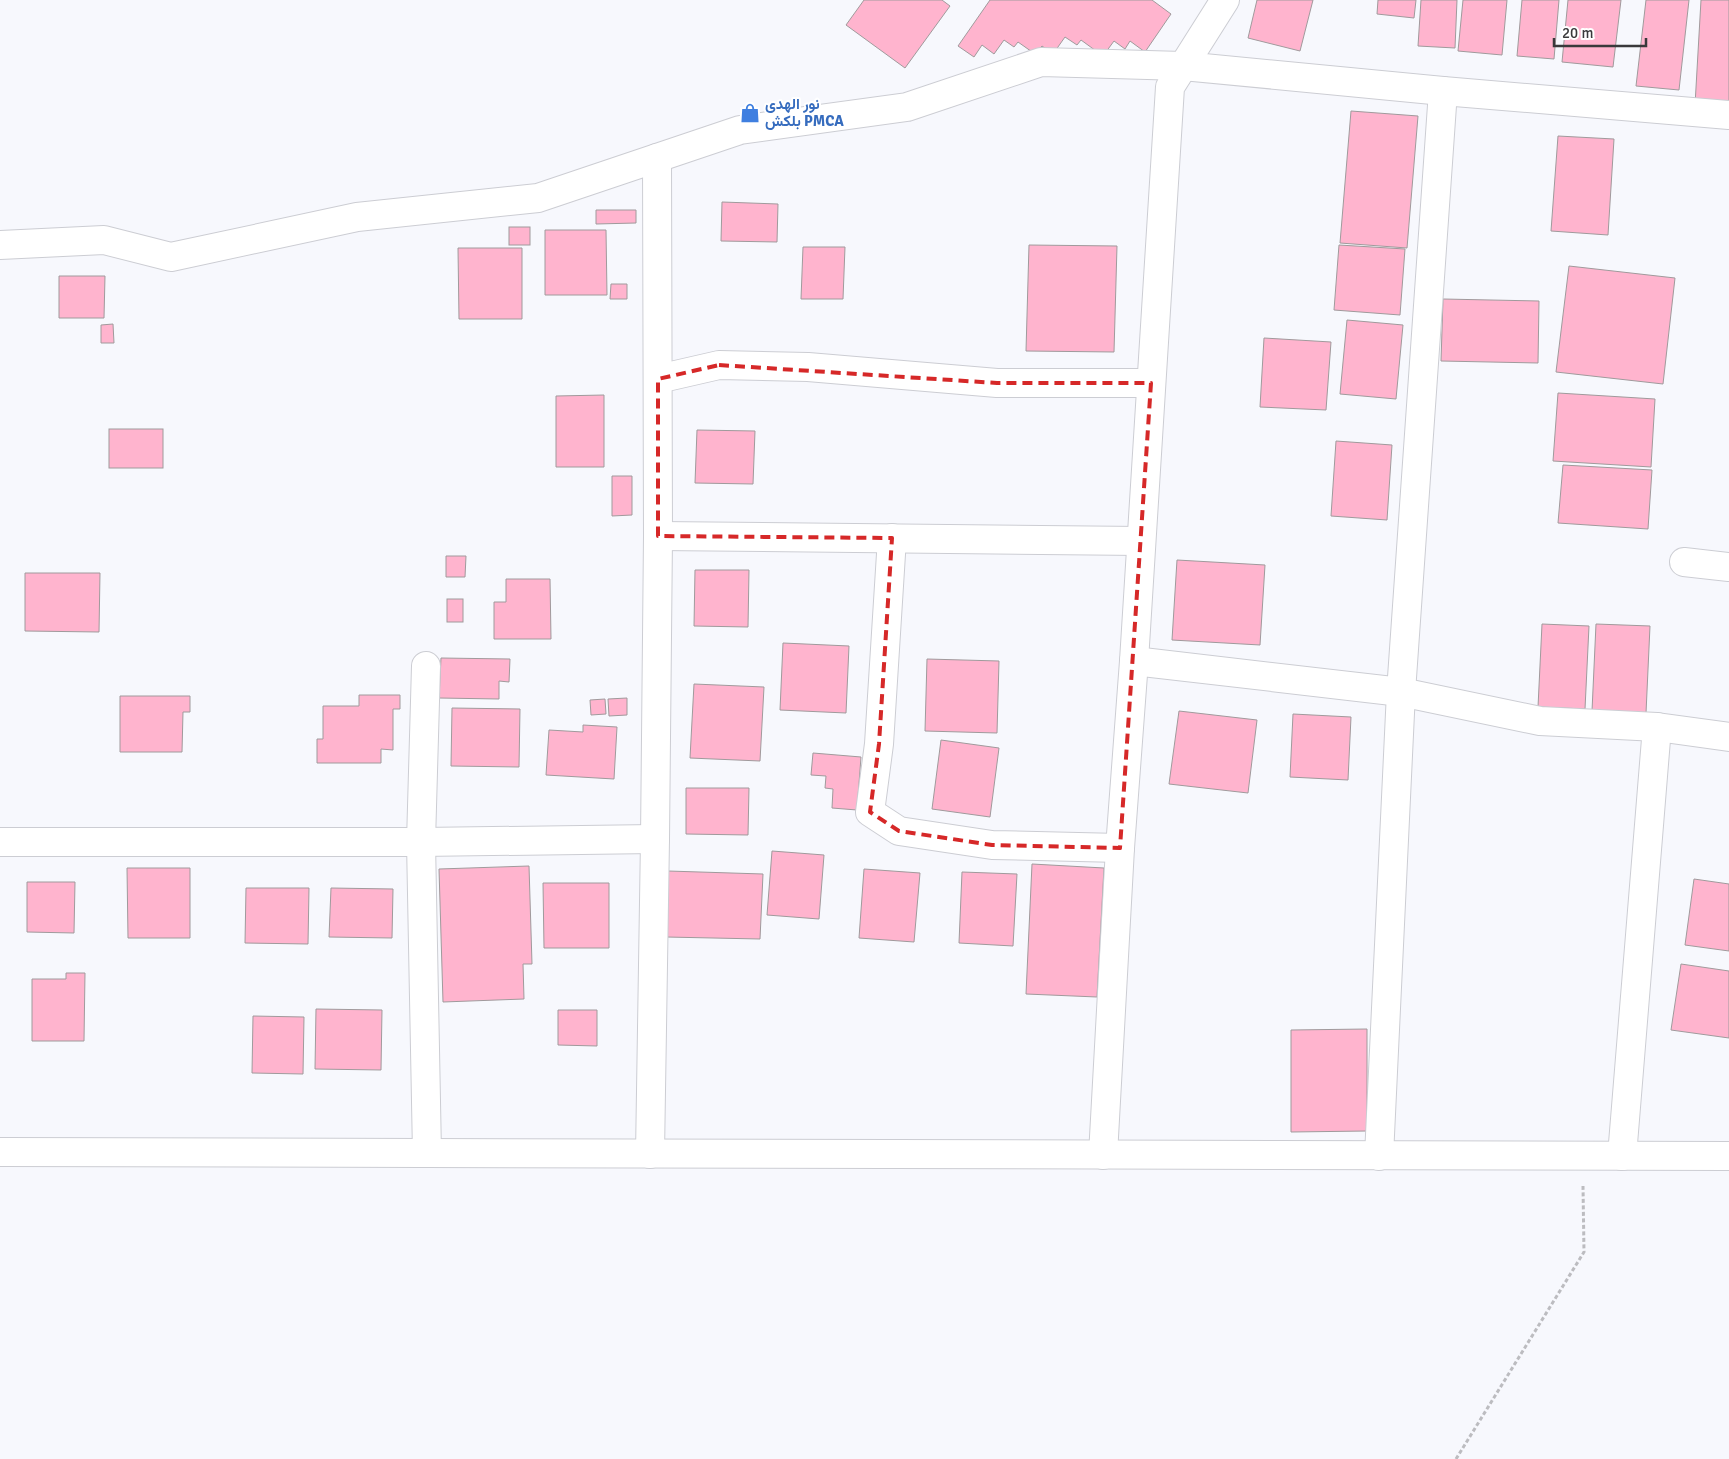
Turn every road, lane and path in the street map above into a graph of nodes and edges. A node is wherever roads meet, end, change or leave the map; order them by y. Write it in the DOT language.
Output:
graph roads {
  1 [pos="1225,0"];
  2 [pos="1183,66"];
  3 [pos="1443,91"];
  4 [pos="1729,115"];
  5 [pos="657,158"];
  6 [pos="0,245"];
  7 [pos="658,380"];
  8 [pos="1151,383"];
  9 [pos="658,536"];
  10 [pos="892,538"];
  11 [pos="1141,541"];
  12 [pos="1684,562"];
  13 [pos="1729,567"];
  14 [pos="1134,661"];
  15 [pos="426,666"];
  16 [pos="1401,692"];
  17 [pos="1657,727"];
  18 [pos="1729,737"];
  19 [pos="656,838"];
  20 [pos="0,842"];
  21 [pos="421,842"];
  22 [pos="1120,848"];
  23 [pos="0,1152"];
  24 [pos="427,1153"];
  25 [pos="650,1154"];
  26 [pos="1103,1154"];
  27 [pos="1379,1156"];
  28 [pos="1582,1156"];
  29 [pos="1622,1156"];
  30 [pos="1729,1156"];
  31 [pos="1456,1459"];
  1 -- 2 [label="street"];
  2 -- 3 [label="street"];
  2 -- 5 [label="street"];
  2 -- 8 [label="street"];
  3 -- 4 [label="street"];
  3 -- 16 [label="street"];
  5 -- 6 [label="street"];
  5 -- 7 [label="street"];
  7 -- 8 [label="street"];
  7 -- 9 [label="street"];
  8 -- 11 [label="street"];
  9 -- 10 [label="street"];
  9 -- 19 [label="street"];
  10 -- 11 [label="street"];
  10 -- 22 [label="street"];
  11 -- 14 [label="street"];
  12 -- 13 [label="street"];
  14 -- 16 [label="street"];
  14 -- 22 [label="street"];
  15 -- 21 [label="street"];
  16 -- 17 [label="street"];
  16 -- 27 [label="street"];
  17 -- 18 [label="street"];
  17 -- 29 [label="street"];
  19 -- 21 [label="street"];
  19 -- 25 [label="street"];
  20 -- 21 [label="street"];
  21 -- 24 [label="street"];
  22 -- 26 [label="street"];
  23 -- 24 [label="street"];
  24 -- 25 [label="street"];
  25 -- 26 [label="street"];
  26 -- 27 [label="street"];
  27 -- 28 [label="street"];
  28 -- 29 [label="street"];
  28 -- 31 [label="path"];
  29 -- 30 [label="street"];
}
